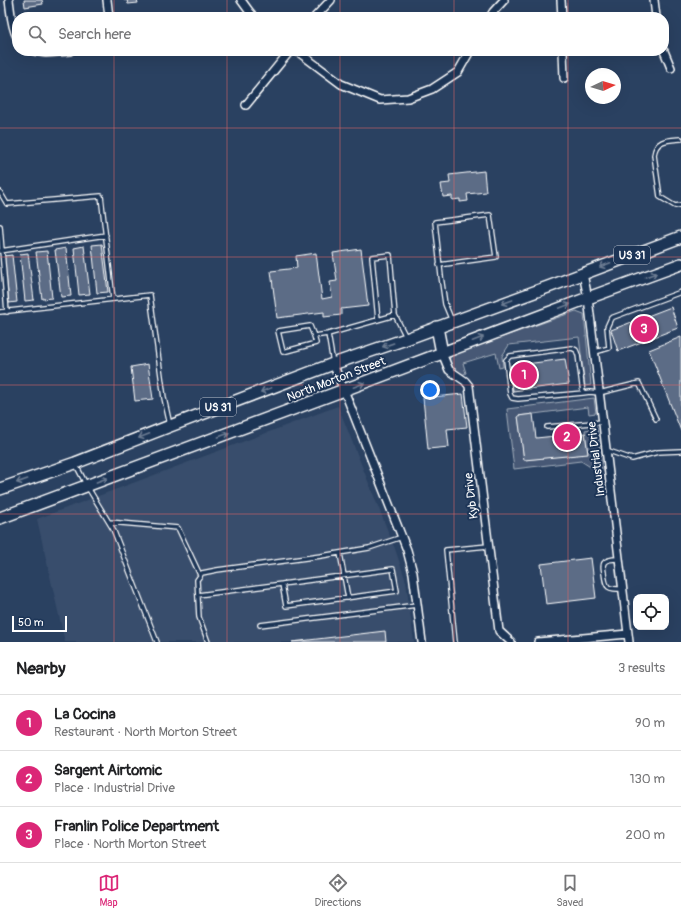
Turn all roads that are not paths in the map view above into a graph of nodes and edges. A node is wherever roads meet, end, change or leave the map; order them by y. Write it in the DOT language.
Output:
graph roads {
  1 [pos="9,0"];
  2 [pos="107,0"];
  3 [pos="241,0"];
  4 [pos="331,0"];
  5 [pos="504,0"];
  6 [pos="561,0"];
  7 [pos="654,0"];
  8 [pos="108,12"];
  9 [pos="250,12"];
  10 [pos="320,12"];
  11 [pos="493,12"];
  12 [pos="562,12"];
  13 [pos="655,12"];
  14 [pos="12,24"];
  15 [pos="286,56"];
  16 [pos="304,56"];
  17 [pos="467,56"];
  18 [pos="563,56"];
  19 [pos="666,56"];
  20 [pos="671,68"];
  21 [pos="564,78"];
  22 [pos="246,105"];
  23 [pos="681,139"];
  24 [pos="0,192"];
  25 [pos="681,205"];
  26 [pos="0,226"];
  27 [pos="106,235"];
  28 [pos="681,237"];
  29 [pos="1,251"];
  30 [pos="681,264"];
  31 [pos="439,265"];
  32 [pos="583,274"];
  33 [pos="681,292"];
  34 [pos="588,298"];
  35 [pos="113,299"];
  36 [pos="0,312"];
  37 [pos="7,312"];
  38 [pos="395,315"];
  39 [pos="378,320"];
  40 [pos="452,322"];
  41 [pos="438,327"];
  42 [pos="328,334"];
  43 [pos="314,336"];
  44 [pos="406,338"];
  45 [pos="595,352"];
  46 [pos="442,353"];
  47 [pos="333,364"];
  48 [pos="344,390"];
  49 [pos="583,393"];
  50 [pos="599,393"];
  51 [pos="656,419"];
  52 [pos="603,422"];
  53 [pos="170,426"];
  54 [pos="547,428"];
  55 [pos="606,450"];
  56 [pos="681,451"];
  57 [pos="75,463"];
  58 [pos="87,486"];
  59 [pos="0,489"];
  60 [pos="0,518"];
  61 [pos="109,522"];
  62 [pos="402,537"];
  63 [pos="488,546"];
  64 [pos="340,553"];
  65 [pos="619,559"];
  66 [pos="200,575"];
  67 [pos="344,576"];
  68 [pos="282,584"];
  69 [pos="623,589"];
  70 [pos="198,595"];
  71 [pos="348,598"];
  72 [pos="417,605"];
  73 [pos="260,625"];
  74 [pos="628,634"];
  75 [pos="157,642"];
  76 [pos="208,642"];
  77 [pos="422,642"];
  78 [pos="455,642"];
  79 [pos="511,642"];
  80 [pos="538,642"];
  81 [pos="629,642"];
  1 -- 14 [label="street"];
  2 -- 8 [label="street"];
  3 -- 9 [label="street"];
  4 -- 10 [label="street"];
  5 -- 11 [label="street"];
  6 -- 12 [label="street"];
  7 -- 13 [label="street"];
  15 -- 22 [label="street"];
  16 -- 17 [label="street"];
  18 -- 21 [label="street"];
  19 -- 20 [label="street"];
  23 -- 25 [label="lane"];
  24 -- 27 [label="lane"];
  26 -- 29 [label="lane"];
  27 -- 29 [label="lane"];
  27 -- 35 [label="lane"];
  28 -- 32 [label="main road, North Morton Street / US 31, one-way"];
  29 -- 37 [label="lane"];
  34 -- 30 [label="main road, North Morton Street / US 31, one-way"];
  31 -- 31 [label="lane"];
  31 -- 40 [label="lane"];
  32 -- 34 [label="street, Industrial Drive"];
  32 -- 40 [label="main road, North Morton Street / US 31, one-way"];
  33 -- 45 [label="lane"];
  34 -- 45 [label="street, Industrial Drive"];
  46 -- 34 [label="main road, North Morton Street / US 31, one-way"];
  35 -- 37 [label="lane"];
  35 -- 53 [label="lane"];
  36 -- 37 [label="lane"];
  38 -- 39 [label="lane"];
  38 -- 39 [label="lane"];
  38 -- 44 [label="lane"];
  39 -- 42 [label="lane"];
  40 -- 41 [label="main road, North Morton Street / US 31"];
  41 -- 44 [label="main road, North Morton Street / US 31"];
  41 -- 46 [label="main road"];
  42 -- 43 [label="lane"];
  42 -- 47 [label="lane"];
  43 -- 43 [label="lane"];
  44 -- 47 [label="main road, North Morton Street / US 31, one-way"];
  45 -- 50 [label="street, Industrial Drive"];
  48 -- 46 [label="main road, North Morton Street / US 31, one-way"];
  46 -- 63 [label="street, Kyb Drive"];
  47 -- 48 [label="street"];
  47 -- 53 [label="main road, North Morton Street / US 31, one-way"];
  58 -- 48 [label="main road, North Morton Street / US 31, one-way"];
  48 -- 62 [label="street"];
  49 -- 49 [label="lane"];
  49 -- 50 [label="lane"];
  50 -- 51 [label="lane"];
  50 -- 52 [label="street, Industrial Drive"];
  52 -- 54 [label="lane"];
  52 -- 55 [label="street, Industrial Drive"];
  53 -- 57 [label="main road, North Morton Street / US 31, one-way"];
  55 -- 56 [label="lane"];
  55 -- 65 [label="street, Industrial Drive"];
  57 -- 58 [label="lane"];
  57 -- 59 [label="main road, North Morton Street / US 31, one-way"];
  58 -- 60 [label="main road, North Morton Street / US 31"];
  58 -- 61 [label="lane"];
  61 -- 66 [label="lane"];
  61 -- 75 [label="lane"];
  62 -- 64 [label="lane"];
  62 -- 72 [label="street"];
  63 -- 78 [label="lane"];
  63 -- 79 [label="street, Kyb Drive"];
  64 -- 66 [label="lane"];
  64 -- 67 [label="lane"];
  65 -- 69 [label="street, Industrial Drive"];
  65 -- 69 [label="lane"];
  66 -- 70 [label="lane"];
  67 -- 68 [label="lane"];
  67 -- 71 [label="lane"];
  67 -- 71 [label="lane"];
  68 -- 70 [label="lane"];
  68 -- 71 [label="lane"];
  69 -- 74 [label="street, Industrial Drive"];
  70 -- 76 [label="lane"];
  72 -- 73 [label="lane"];
  72 -- 77 [label="street"];
  74 -- 80 [label="street"];
  74 -- 81 [label="street, Industrial Drive"];
}
